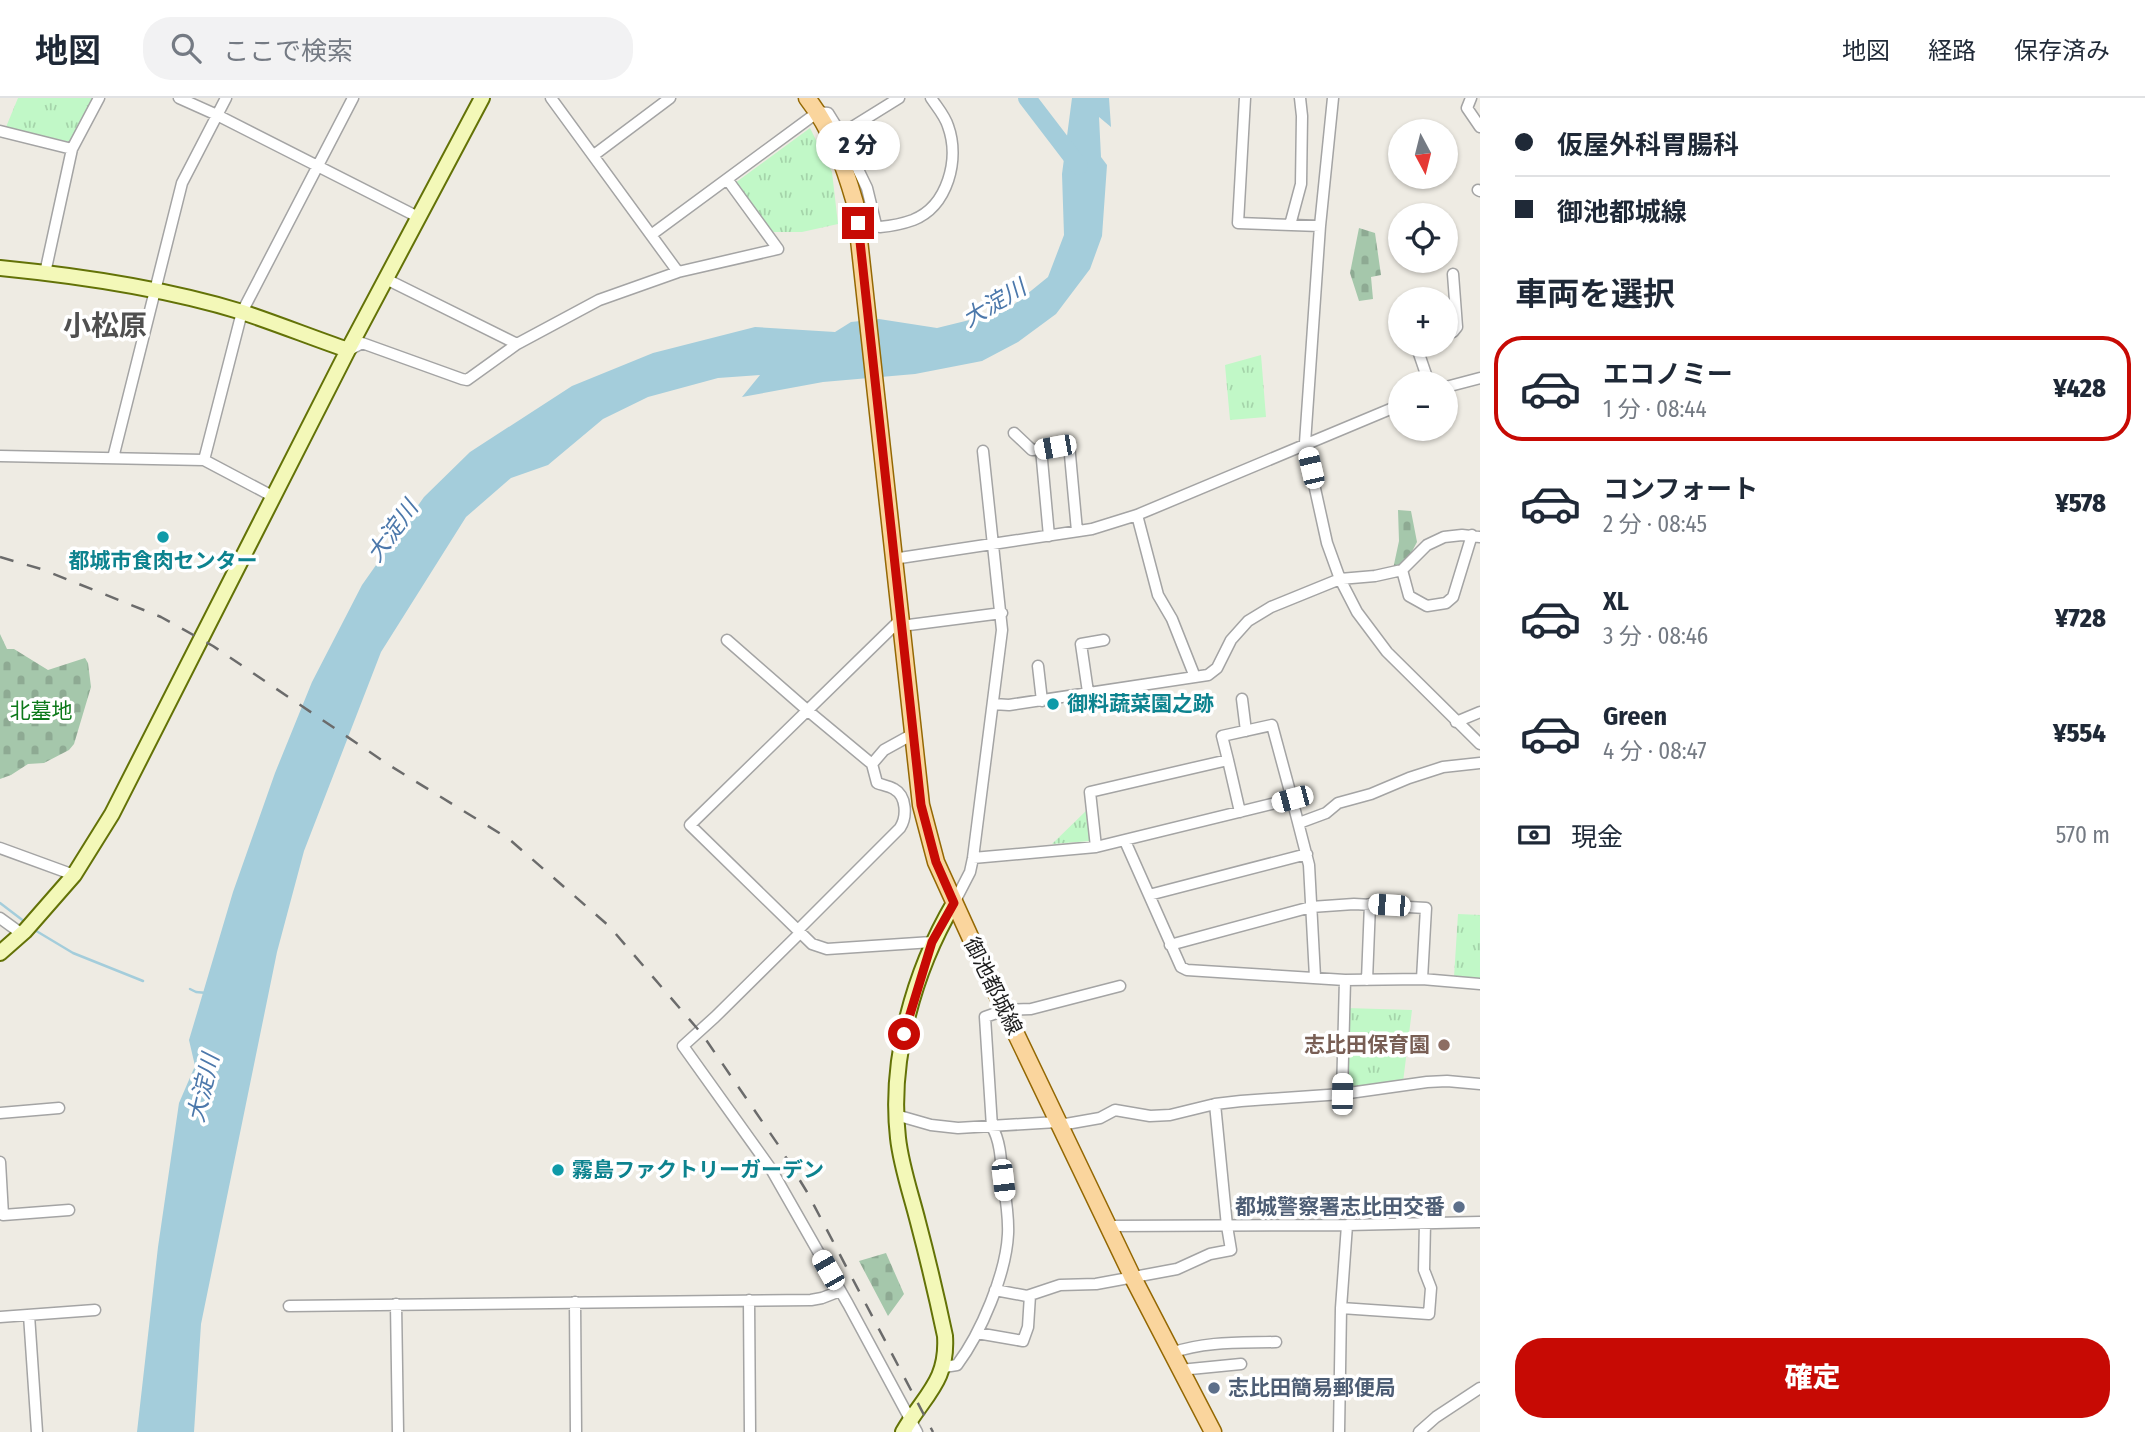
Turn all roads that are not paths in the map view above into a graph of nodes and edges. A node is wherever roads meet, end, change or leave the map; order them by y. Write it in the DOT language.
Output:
graph roads {
  1 [pos="99,98"];
  2 [pos="179,98"];
  3 [pos="226,98"];
  4 [pos="353,98"];
  5 [pos="482,98"];
  6 [pos="551,98"];
  7 [pos="670,98"];
  8 [pos="807,98"];
  9 [pos="899,98"];
  10 [pos="931,98"];
  11 [pos="1245,98"];
  12 [pos="1300,98"];
  13 [pos="1333,98"];
  14 [pos="1471,98"];
  15 [pos="818,112"];
  16 [pos="217,115"];
  17 [pos="1480,127"];
  18 [pos="0,131"];
  19 [pos="841,135"];
  20 [pos="72,149"];
  21 [pos="594,155"];
  22 [pos="316,167"];
  23 [pos="727,179"];
  24 [pos="418,217"];
  25 [pos="1290,225"];
  26 [pos="1320,226"];
  27 [pos="651,235"];
  28 [pos="0,268"];
  29 [pos="45,272"];
  30 [pos="678,272"];
  31 [pos="1453,274"];
  32 [pos="386,279"];
  33 [pos="1454,287"];
  34 [pos="155,290"];
  35 [pos="242,312"];
  36 [pos="517,344"];
  37 [pos="348,350"];
  38 [pos="1480,378"];
  39 [pos="1458,384"];
  40 [pos="1388,410"];
  41 [pos="1014,433"];
  42 [pos="1305,443"];
  43 [pos="1041,449"];
  44 [pos="984,451"];
  45 [pos="0,456"];
  46 [pos="113,458"];
  47 [pos="204,460"];
  48 [pos="274,497"];
  49 [pos="1137,515"];
  50 [pos="1077,531"];
  51 [pos="1049,536"];
  52 [pos="1476,536"];
  53 [pos="993,543"];
  54 [pos="893,559"];
  55 [pos="1402,570"];
  56 [pos="1340,579"];
  57 [pos="1002,613"];
  58 [pos="900,623"];
  59 [pos="727,640"];
  60 [pos="1104,640"];
  61 [pos="1038,666"];
  62 [pos="1195,677"];
  63 [pos="1088,692"];
  64 [pos="1242,699"];
  65 [pos="1042,701"];
  66 [pos="993,704"];
  67 [pos="807,710"];
  68 [pos="1480,712"];
  69 [pos="1456,722"];
  70 [pos="1246,731"];
  71 [pos="913,734"];
  72 [pos="1480,744"];
  73 [pos="1228,760"];
  74 [pos="1480,763"];
  75 [pos="872,764"];
  76 [pos="1292,799"];
  77 [pos="1240,812"];
  78 [pos="1299,823"];
  79 [pos="1125,841"];
  80 [pos="1096,847"];
  81 [pos="0,848"];
  82 [pos="1307,854"];
  83 [pos="973,858"];
  84 [pos="74,876"];
  85 [pos="1149,895"];
  86 [pos="954,903"];
  87 [pos="1370,904"];
  88 [pos="1311,907"];
  89 [pos="0,918"];
  90 [pos="23,932"];
  91 [pos="799,932"];
  92 [pos="932,942"];
  93 [pos="1170,945"];
  94 [pos="0,953"];
  95 [pos="1315,977"];
  96 [pos="1422,979"];
  97 [pos="1345,980"];
  98 [pos="1367,980"];
  99 [pos="1480,984"];
  100 [pos="1121,986"];
  101 [pos="1005,1010"];
  102 [pos="1480,1084"];
  103 [pos="1342,1094"];
  104 [pos="1215,1104"];
  105 [pos="60,1108"];
  106 [pos="0,1113"];
  107 [pos="896,1115"];
  108 [pos="1057,1122"];
  109 [pos="992,1127"];
  110 [pos="0,1162"];
  111 [pos="69,1210"];
  112 [pos="1480,1222"];
  113 [pos="1425,1223"];
  114 [pos="1347,1225"];
  115 [pos="1109,1226"];
  116 [pos="1227,1226"];
  117 [pos="1132,1276"];
  118 [pos="995,1290"];
  119 [pos="840,1291"];
  120 [pos="1030,1295"];
  121 [pos="749,1300"];
  122 [pos="575,1301"];
  123 [pos="396,1304"];
  124 [pos="289,1306"];
  125 [pos="1341,1308"];
  126 [pos="95,1310"];
  127 [pos="29,1315"];
  128 [pos="0,1317"];
  129 [pos="977,1333"];
  130 [pos="1276,1342"];
  131 [pos="1171,1353"];
  132 [pos="1241,1364"];
  133 [pos="944,1367"];
  134 [pos="1180,1370"];
  135 [pos="1480,1388"];
  136 [pos="910,1428"];
  137 [pos="37,1432"];
  138 [pos="398,1432"];
  139 [pos="576,1432"];
  140 [pos="750,1432"];
  141 [pos="1213,1432"];
  142 [pos="1339,1432"];
  143 [pos="1419,1432"];
  1 -- 20 [label="street"];
  2 -- 16 [label="street"];
  3 -- 16 [label="street"];
  4 -- 22 [label="street"];
  5 -- 24 [label="street"];
  6 -- 21 [label="street"];
  7 -- 21 [label="street"];
  8 -- 15 [label="main road, 御池都城線"];
  9 -- 19 [label="street"];
  10 -- 19 [label="street"];
  11 -- 25 [label="street"];
  12 -- 25 [label="street"];
  13 -- 26 [label="street"];
  14 -- 17 [label="street"];
  15 -- 19 [label="street"];
  15 -- 23 [label="street"];
  15 -- 54 [label="main road, 御池都城線"];
  16 -- 22 [label="street"];
  16 -- 34 [label="street"];
  18 -- 20 [label="street"];
  20 -- 29 [label="street"];
  21 -- 27 [label="street"];
  22 -- 24 [label="street"];
  22 -- 35 [label="street"];
  23 -- 27 [label="street"];
  23 -- 30 [label="street"];
  24 -- 32 [label="street"];
  25 -- 26 [label="street"];
  26 -- 42 [label="street"];
  27 -- 30 [label="street"];
  28 -- 29 [label="street"];
  29 -- 34 [label="street"];
  30 -- 36 [label="street"];
  31 -- 33 [label="street"];
  32 -- 36 [label="street"];
  32 -- 37 [label="street"];
  34 -- 35 [label="street"];
  34 -- 46 [label="street"];
  35 -- 37 [label="street"];
  35 -- 47 [label="street"];
  36 -- 37 [label="street"];
  37 -- 48 [label="street"];
  38 -- 39 [label="street"];
  40 -- 42 [label="street"];
  41 -- 43 [label="street"];
  42 -- 49 [label="street"];
  42 -- 56 [label="street"];
  43 -- 50 [label="street"];
  43 -- 51 [label="street"];
  44 -- 53 [label="street"];
  45 -- 46 [label="street"];
  46 -- 47 [label="street"];
  47 -- 48 [label="street"];
  48 -- 84 [label="street"];
  49 -- 50 [label="street"];
  49 -- 62 [label="street"];
  50 -- 51 [label="street"];
  51 -- 53 [label="street"];
  52 -- 55 [label="street"];
  52 -- 55 [label="street"];
  53 -- 54 [label="street"];
  53 -- 57 [label="street"];
  54 -- 58 [label="main road, 御池都城線"];
  55 -- 56 [label="street"];
  56 -- 62 [label="street"];
  56 -- 69 [label="street"];
  57 -- 58 [label="street"];
  57 -- 66 [label="street"];
  58 -- 67 [label="street"];
  58 -- 71 [label="main road, 御池都城線"];
  59 -- 67 [label="street"];
  60 -- 63 [label="street"];
  61 -- 65 [label="street"];
  62 -- 63 [label="street"];
  63 -- 65 [label="street"];
  64 -- 70 [label="street"];
  65 -- 66 [label="street"];
  66 -- 83 [label="street"];
  67 -- 75 [label="street"];
  67 -- 91 [label="street"];
  68 -- 69 [label="street"];
  69 -- 72 [label="street"];
  70 -- 73 [label="street"];
  70 -- 76 [label="street"];
  71 -- 75 [label="street"];
  71 -- 86 [label="main road, 御池都城線"];
  73 -- 77 [label="street"];
  73 -- 80 [label="street"];
  74 -- 78 [label="street"];
  75 -- 91 [label="street"];
  76 -- 77 [label="street"];
  76 -- 78 [label="street"];
  77 -- 79 [label="street"];
  78 -- 82 [label="street"];
  79 -- 80 [label="street"];
  79 -- 85 [label="street"];
  80 -- 83 [label="street"];
  81 -- 84 [label="street"];
  82 -- 85 [label="street"];
  82 -- 88 [label="street"];
  83 -- 86 [label="street"];
  84 -- 90 [label="street"];
  85 -- 93 [label="street"];
  86 -- 92 [label="street"];
  86 -- 101 [label="main road, 御池都城線"];
  87 -- 88 [label="street"];
  87 -- 96 [label="street"];
  87 -- 98 [label="street"];
  88 -- 93 [label="street"];
  88 -- 95 [label="street"];
  89 -- 90 [label="street"];
  90 -- 94 [label="street"];
  91 -- 92 [label="street"];
  91 -- 119 [label="street"];
  92 -- 107 [label="street"];
  93 -- 95 [label="street"];
  95 -- 97 [label="street"];
  96 -- 98 [label="street"];
  96 -- 99 [label="street"];
  97 -- 98 [label="street"];
  97 -- 103 [label="street"];
  100 -- 101 [label="street"];
  101 -- 108 [label="main road, 御池都城線"];
  101 -- 109 [label="street"];
  102 -- 103 [label="street"];
  103 -- 104 [label="street"];
  104 -- 108 [label="street"];
  104 -- 116 [label="street"];
  105 -- 106 [label="street"];
  107 -- 109 [label="street"];
  107 -- 133 [label="street"];
  108 -- 109 [label="street"];
  108 -- 115 [label="main road, 御池都城線"];
  109 -- 118 [label="street"];
  110 -- 111 [label="street"];
  112 -- 113 [label="street"];
  113 -- 114 [label="street"];
  113 -- 125 [label="street"];
  114 -- 116 [label="street"];
  114 -- 125 [label="street"];
  115 -- 116 [label="street"];
  115 -- 117 [label="main road, 御池都城線"];
  116 -- 117 [label="street"];
  117 -- 120 [label="street"];
  117 -- 131 [label="main road, 御池都城線"];
  118 -- 120 [label="street"];
  118 -- 129 [label="street"];
  119 -- 121 [label="street"];
  119 -- 136 [label="street"];
  120 -- 129 [label="street"];
  121 -- 122 [label="street"];
  121 -- 140 [label="street"];
  122 -- 123 [label="street"];
  122 -- 139 [label="street"];
  123 -- 124 [label="street"];
  123 -- 138 [label="street"];
  125 -- 142 [label="street"];
  126 -- 127 [label="street"];
  127 -- 128 [label="street"];
  127 -- 137 [label="street"];
  129 -- 133 [label="street"];
  130 -- 131 [label="street"];
  131 -- 134 [label="main road, 御池都城線"];
  132 -- 134 [label="street"];
  133 -- 136 [label="street"];
  134 -- 141 [label="main road, 御池都城線"];
  135 -- 143 [label="street"];
}
